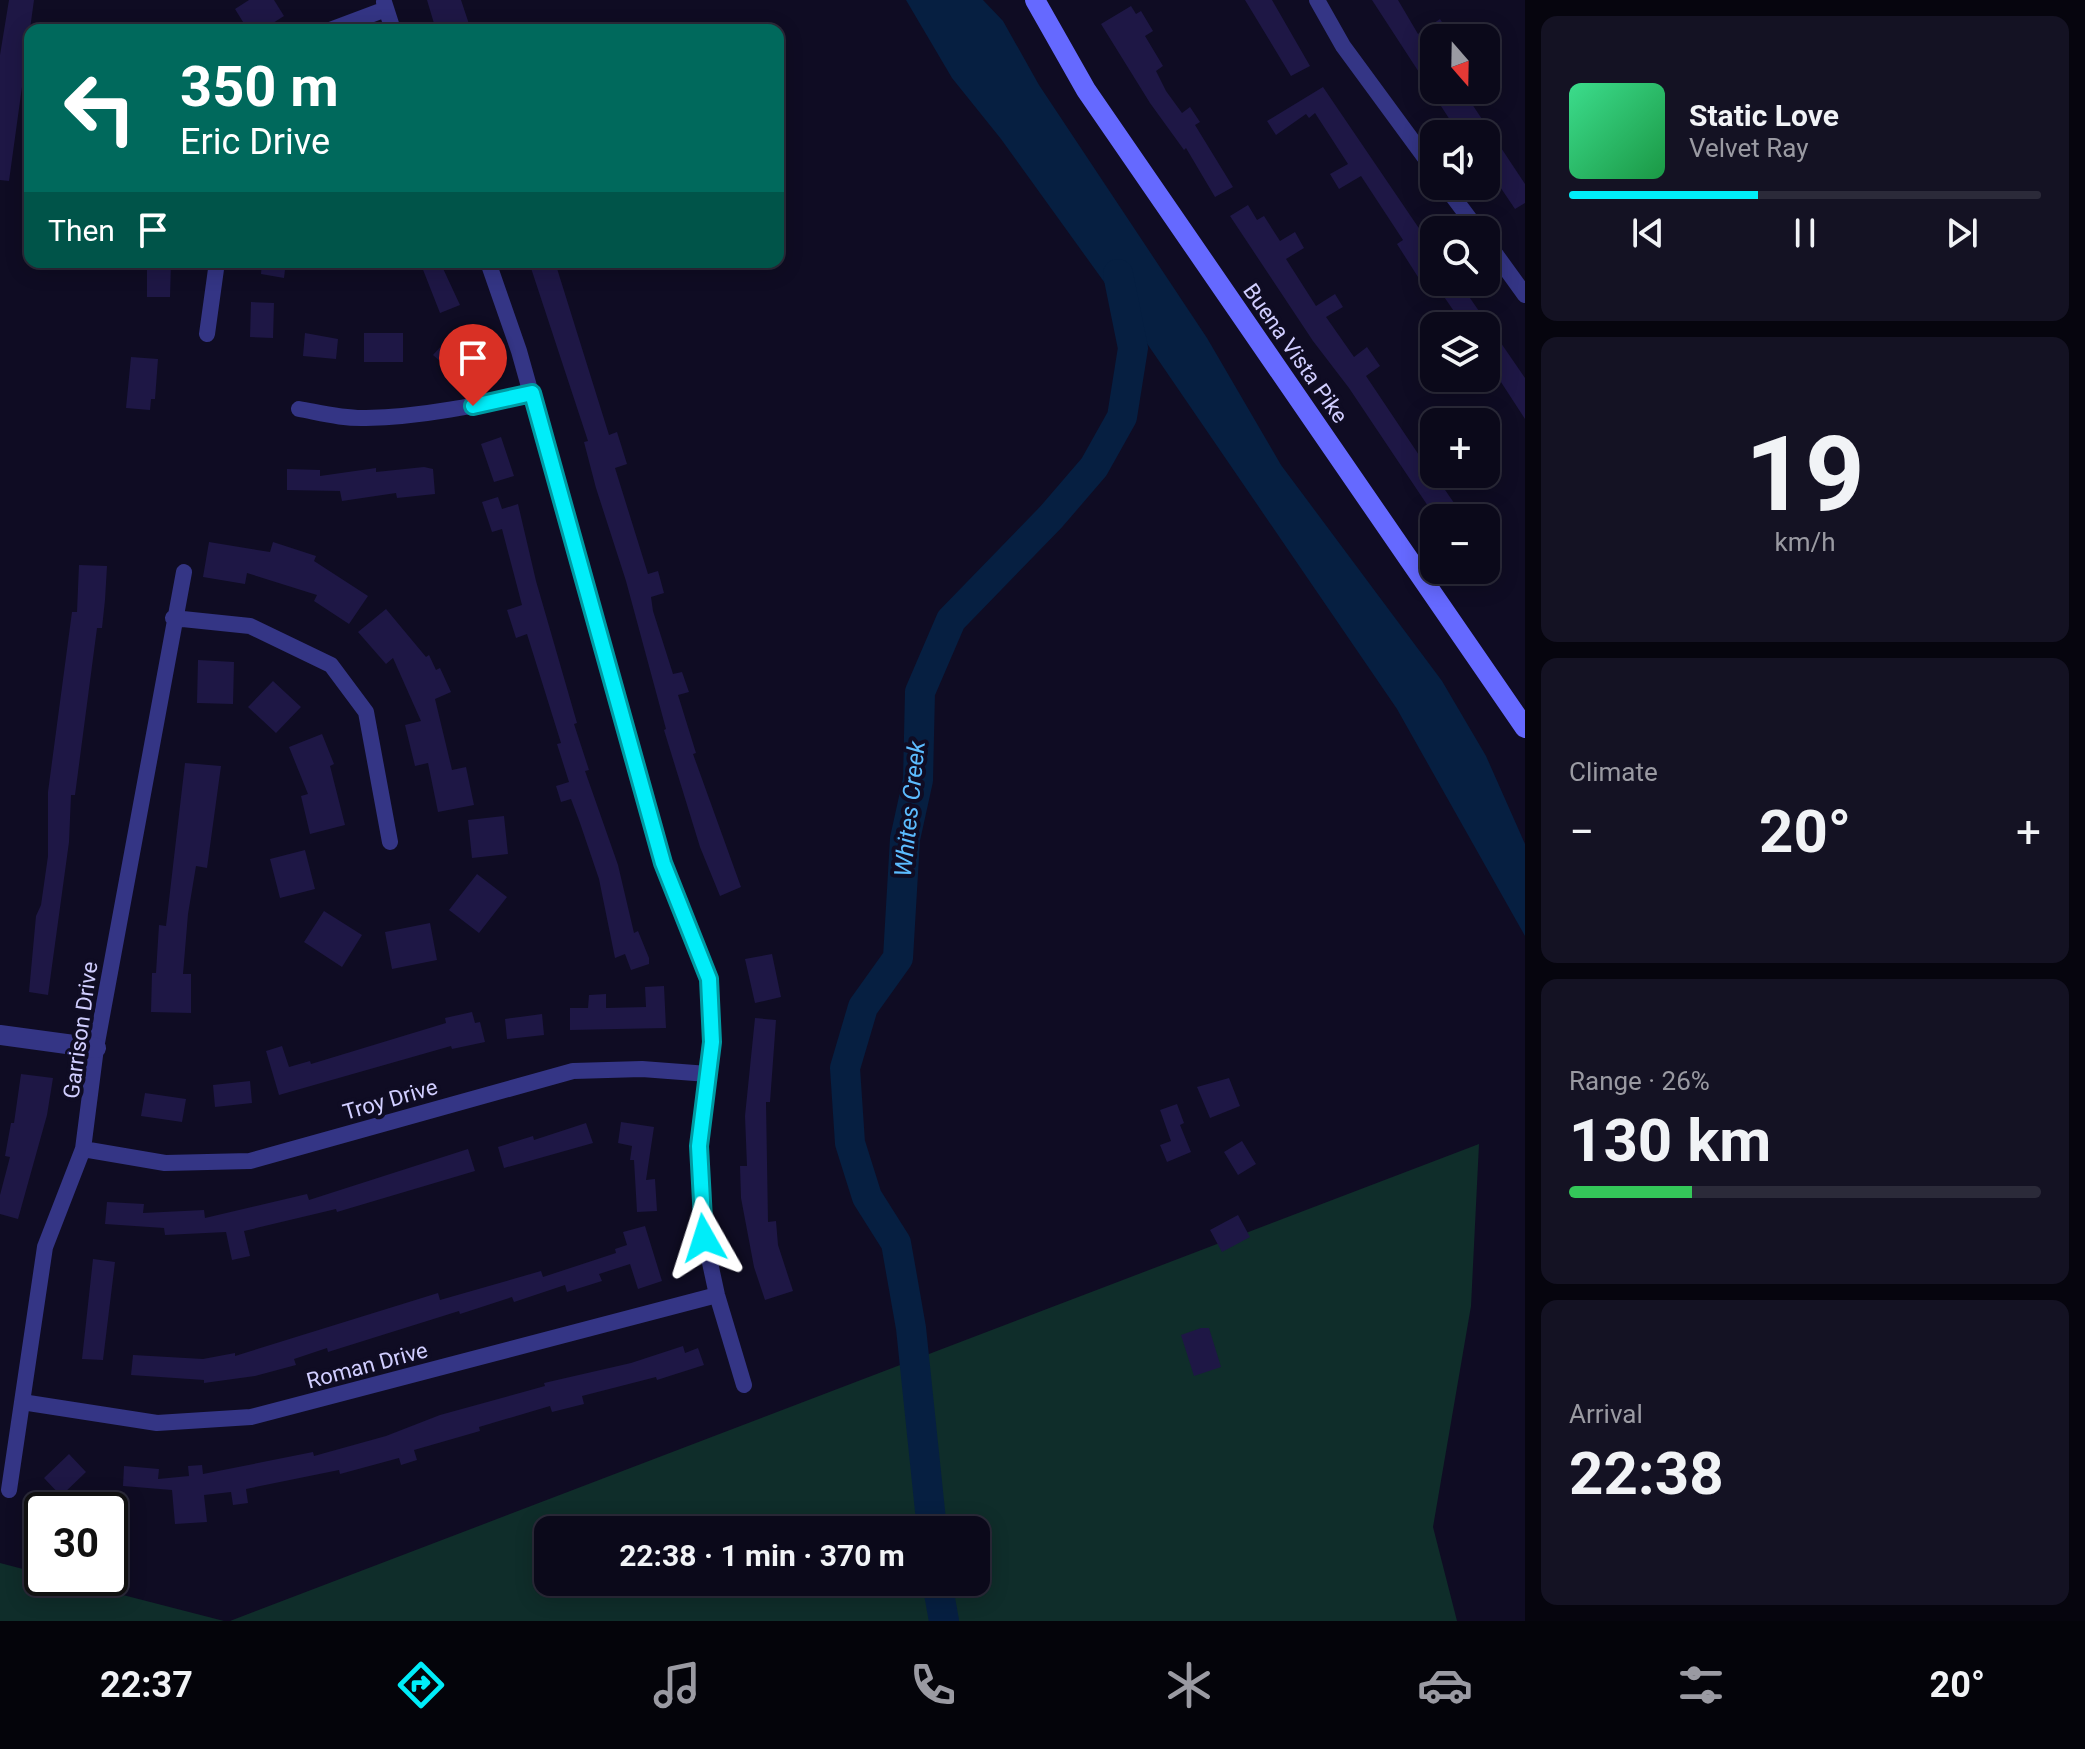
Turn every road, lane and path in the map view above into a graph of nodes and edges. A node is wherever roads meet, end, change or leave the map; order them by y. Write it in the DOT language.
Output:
graph roads {
  1 [pos="1035,0"];
  2 [pos="1317,0"];
  3 [pos="385,4"];
  4 [pos="343,24"];
  5 [pos="391,24"];
  6 [pos="1420,151"];
  7 [pos="1500,260"];
  8 [pos="216,268"];
  9 [pos="490,268"];
  10 [pos="1525,295"];
  11 [pos="207,334"];
  12 [pos="532,393"];
  13 [pos="299,409"];
  14 [pos="184,572"];
  15 [pos="173,618"];
  16 [pos="1525,728"];
  17 [pos="390,842"];
  18 [pos="0,1035"];
  19 [pos="96,1048"];
  20 [pos="708,1074"];
  21 [pos="83,1149"];
  22 [pos="717,1295"];
  23 [pos="744,1385"];
  24 [pos="22,1402"];
  25 [pos="9,1490"];
  1 -- 16 [label="main road, Buena Vista Pike"];
  2 -- 6 [label="street"];
  3 -- 4 [label="street"];
  3 -- 5 [label="street"];
  7 -- 10 [label="street"];
  8 -- 11 [label="street"];
  9 -- 12 [label="street"];
  12 -- 13 [label="street"];
  12 -- 20 [label="street"];
  14 -- 15 [label="street, Garrison Drive"];
  15 -- 17 [label="street"];
  15 -- 19 [label="street, Garrison Drive"];
  18 -- 19 [label="street"];
  19 -- 21 [label="street, Garrison Drive"];
  20 -- 21 [label="street, Troy Drive"];
  20 -- 22 [label="street"];
  21 -- 24 [label="street, Garrison Drive"];
  22 -- 23 [label="street"];
  22 -- 24 [label="street, Roman Drive"];
  24 -- 25 [label="street, Garrison Drive"];
}
